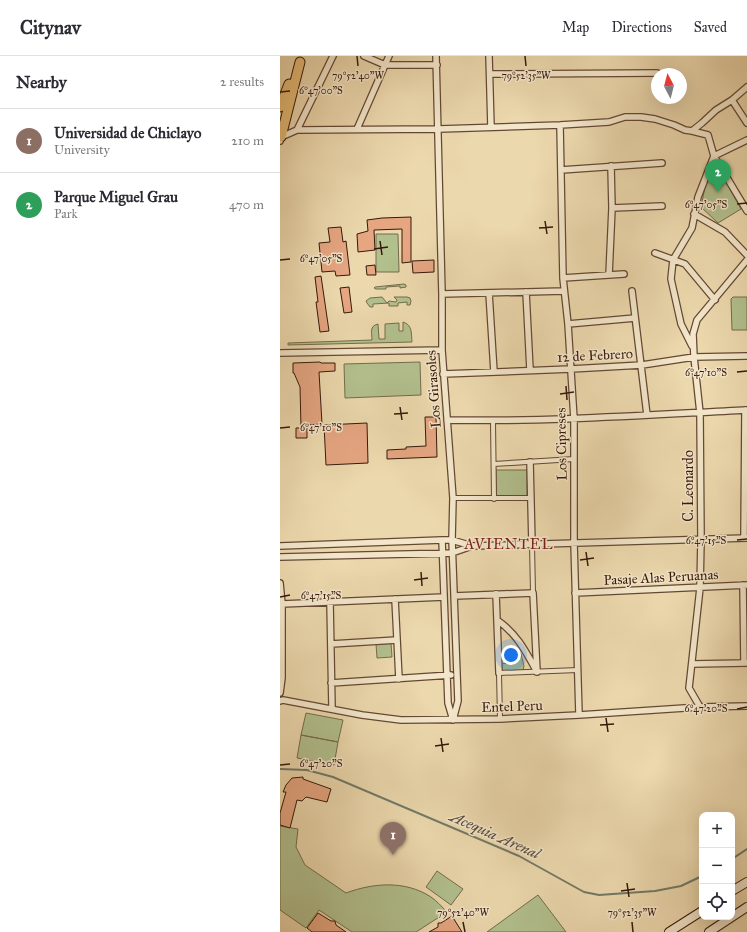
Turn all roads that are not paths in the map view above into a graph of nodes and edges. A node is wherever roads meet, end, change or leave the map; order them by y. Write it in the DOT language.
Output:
graph roads {
  1 [pos="333,56"];
  2 [pos="364,56"];
  3 [pos="389,56"];
  4 [pos="436,56"];
  5 [pos="489,56"];
  6 [pos="301,58"];
  7 [pos="385,65"];
  8 [pos="437,66"];
  9 [pos="651,73"];
  10 [pos="490,74"];
  11 [pos="747,87"];
  12 [pos="280,91"];
  13 [pos="732,100"];
  14 [pos="280,107"];
  15 [pos="747,124"];
  16 [pos="560,125"];
  17 [pos="491,127"];
  18 [pos="357,129"];
  19 [pos="439,129"];
  20 [pos="297,130"];
  21 [pos="692,131"];
  22 [pos="280,139"];
  23 [pos="747,140"];
  24 [pos="714,156"];
  25 [pos="662,163"];
  26 [pos="611,166"];
  27 [pos="561,170"];
  28 [pos="662,206"];
  29 [pos="612,208"];
  30 [pos="747,211"];
  31 [pos="694,214"];
  32 [pos="655,253"];
  33 [pos="747,255"];
  34 [pos="673,260"];
  35 [pos="747,260"];
  36 [pos="624,274"];
  37 [pos="609,275"];
  38 [pos="563,278"];
  39 [pos="564,291"];
  40 [pos="632,291"];
  41 [pos="526,292"];
  42 [pos="489,293"];
  43 [pos="442,294"];
  44 [pos="715,300"];
  45 [pos="635,318"];
  46 [pos="568,324"];
  47 [pos="693,348"];
  48 [pos="442,350"];
  49 [pos="280,353"];
  50 [pos="747,356"];
  51 [pos="694,357"];
  52 [pos="642,365"];
  53 [pos="571,369"];
  54 [pos="530,370"];
  55 [pos="494,372"];
  56 [pos="443,374"];
  57 [pos="746,410"];
  58 [pos="700,412"];
  59 [pos="647,415"];
  60 [pos="574,419"];
  61 [pos="446,420"];
  62 [pos="493,421"];
  63 [pos="574,460"];
  64 [pos="530,462"];
  65 [pos="494,464"];
  66 [pos="453,498"];
  67 [pos="530,498"];
  68 [pos="494,499"];
  69 [pos="746,538"];
  70 [pos="442,540"];
  71 [pos="452,540"];
  72 [pos="700,540"];
  73 [pos="574,543"];
  74 [pos="532,544"];
  75 [pos="280,546"];
  76 [pos="472,546"];
  77 [pos="443,552"];
  78 [pos="452,553"];
  79 [pos="280,557"];
  80 [pos="280,583"];
  81 [pos="745,585"];
  82 [pos="700,588"];
  83 [pos="533,593"];
  84 [pos="496,594"];
  85 [pos="576,594"];
  86 [pos="454,596"];
  87 [pos="444,597"];
  88 [pos="395,599"];
  89 [pos="330,602"];
  90 [pos="282,604"];
  91 [pos="497,620"];
  92 [pos="397,640"];
  93 [pos="331,644"];
  94 [pos="745,663"];
  95 [pos="692,664"];
  96 [pos="578,670"];
  97 [pos="537,672"];
  98 [pos="499,673"];
  99 [pos="447,675"];
  100 [pos="457,675"];
  101 [pos="399,679"];
  102 [pos="331,683"];
  103 [pos="280,692"];
  104 [pos="280,700"];
  105 [pos="747,706"];
  106 [pos="700,707"];
  107 [pos="332,708"];
  108 [pos="579,715"];
  109 [pos="500,719"];
  110 [pos="453,720"];
  111 [pos="747,882"];
  112 [pos="735,889"];
  113 [pos="747,907"];
  114 [pos="699,913"];
  115 [pos="670,932"];
  116 [pos="709,932"];
  1 -- 20 [label="street"];
  2 -- 7 [label="street"];
  3 -- 7 [label="street"];
  4 -- 8 [label="street, Los Girasoles"];
  5 -- 10 [label="street"];
  6 -- 12 [label="main road"];
  6 -- 14 [label="main road"];
  6 -- 22 [label="main road"];
  7 -- 8 [label="street"];
  7 -- 18 [label="street"];
  8 -- 19 [label="street, Los Girasoles"];
  9 -- 10 [label="street"];
  10 -- 17 [label="street"];
  11 -- 13 [label="street"];
  13 -- 15 [label="street"];
  13 -- 21 [label="street"];
  16 -- 17 [label="street"];
  16 -- 21 [label="street"];
  16 -- 27 [label="street, Los Cipreses"];
  17 -- 19 [label="street"];
  18 -- 19 [label="street"];
  18 -- 20 [label="street"];
  19 -- 43 [label="street, Los Girasoles"];
  20 -- 22 [label="street"];
  21 -- 24 [label="street"];
  23 -- 24 [label="street"];
  24 -- 30 [label="street"];
  24 -- 31 [label="street"];
  25 -- 26 [label="street"];
  26 -- 27 [label="street"];
  26 -- 29 [label="street"];
  27 -- 38 [label="street, Los Cipreses"];
  28 -- 29 [label="street"];
  29 -- 37 [label="street"];
  31 -- 33 [label="street"];
  31 -- 34 [label="street"];
  32 -- 34 [label="street"];
  34 -- 44 [label="street"];
  34 -- 47 [label="street"];
  35 -- 44 [label="street"];
  36 -- 37 [label="street"];
  37 -- 38 [label="street"];
  38 -- 39 [label="street, Los Cipreses"];
  39 -- 41 [label="street"];
  39 -- 46 [label="street, Los Cipreses"];
  40 -- 45 [label="street"];
  41 -- 42 [label="street"];
  41 -- 54 [label="street"];
  42 -- 43 [label="street"];
  42 -- 55 [label="street"];
  43 -- 48 [label="street, Los Girasoles"];
  44 -- 47 [label="street"];
  45 -- 46 [label="street"];
  45 -- 52 [label="street"];
  46 -- 53 [label="street, Los Cipreses"];
  47 -- 51 [label="street, C. Leonardo"];
  48 -- 49 [label="street"];
  48 -- 56 [label="street, Los Girasoles"];
  50 -- 51 [label="street, 12 de Febrero"];
  51 -- 52 [label="street, 12 de Febrero"];
  51 -- 58 [label="street, C. Leonardo"];
  52 -- 53 [label="street, 12 de Febrero"];
  52 -- 59 [label="street"];
  53 -- 54 [label="street, 12 de Febrero"];
  53 -- 60 [label="street, Los Cipreses"];
  54 -- 55 [label="street, 12 de Febrero"];
  55 -- 56 [label="street, 12 de Febrero"];
  56 -- 61 [label="street, Los Girasoles"];
  57 -- 58 [label="street"];
  57 -- 69 [label="street"];
  58 -- 59 [label="street"];
  58 -- 72 [label="street, C. Leonardo"];
  59 -- 60 [label="street"];
  60 -- 62 [label="street"];
  60 -- 63 [label="street, Los Cipreses"];
  61 -- 62 [label="street"];
  61 -- 66 [label="street, Los Girasoles"];
  62 -- 65 [label="street"];
  63 -- 64 [label="street"];
  63 -- 73 [label="street, Los Cipreses"];
  64 -- 65 [label="street"];
  64 -- 67 [label="street"];
  65 -- 68 [label="street"];
  66 -- 68 [label="street"];
  66 -- 71 [label="street, Los Girasoles"];
  67 -- 68 [label="street"];
  67 -- 74 [label="street"];
  69 -- 72 [label="street"];
  70 -- 71 [label="street"];
  70 -- 75 [label="street"];
  70 -- 77 [label="street"];
  71 -- 76 [label="street"];
  71 -- 78 [label="street, Los Girasoles"];
  72 -- 73 [label="street"];
  72 -- 82 [label="street, C. Leonardo"];
  73 -- 74 [label="street"];
  73 -- 85 [label="street, Los Cipreses"];
  74 -- 76 [label="street"];
  74 -- 83 [label="street"];
  76 -- 78 [label="street"];
  77 -- 78 [label="street"];
  77 -- 79 [label="street"];
  77 -- 87 [label="street"];
  78 -- 86 [label="street, Los Girasoles"];
  80 -- 90 [label="street"];
  81 -- 82 [label="street, Pasaje Alas Peruanas"];
  81 -- 94 [label="street"];
  82 -- 85 [label="street, Pasaje Alas Peruanas"];
  82 -- 95 [label="street, C. Leonardo"];
  83 -- 84 [label="street"];
  83 -- 97 [label="street"];
  84 -- 86 [label="street"];
  84 -- 91 [label="street"];
  85 -- 96 [label="street, Los Cipreses"];
  86 -- 100 [label="street, Los Girasoles"];
  87 -- 88 [label="street"];
  87 -- 99 [label="street"];
  88 -- 89 [label="street"];
  88 -- 92 [label="street"];
  89 -- 90 [label="street"];
  89 -- 93 [label="street"];
  90 -- 103 [label="street"];
  91 -- 97 [label="street"];
  91 -- 98 [label="street"];
  92 -- 93 [label="street"];
  92 -- 101 [label="street"];
  93 -- 102 [label="street"];
  94 -- 95 [label="street"];
  95 -- 106 [label="street, C. Leonardo"];
  96 -- 97 [label="street"];
  96 -- 108 [label="street, Los Cipreses"];
  97 -- 98 [label="street"];
  98 -- 109 [label="street"];
  99 -- 100 [label="street"];
  99 -- 101 [label="street"];
  99 -- 110 [label="street"];
  100 -- 110 [label="street, Los Girasoles"];
  101 -- 102 [label="street"];
  102 -- 107 [label="street"];
  104 -- 107 [label="street, Entel Peru"];
  105 -- 106 [label="street, Entel Peru"];
  106 -- 108 [label="street, Entel Peru"];
  107 -- 110 [label="street, Entel Peru"];
  108 -- 109 [label="street, Entel Peru"];
  109 -- 110 [label="street, Entel Peru"];
  111 -- 112 [label="main road"];
  113 -- 116 [label="main road"];
  114 -- 115 [label="main road"];
}
